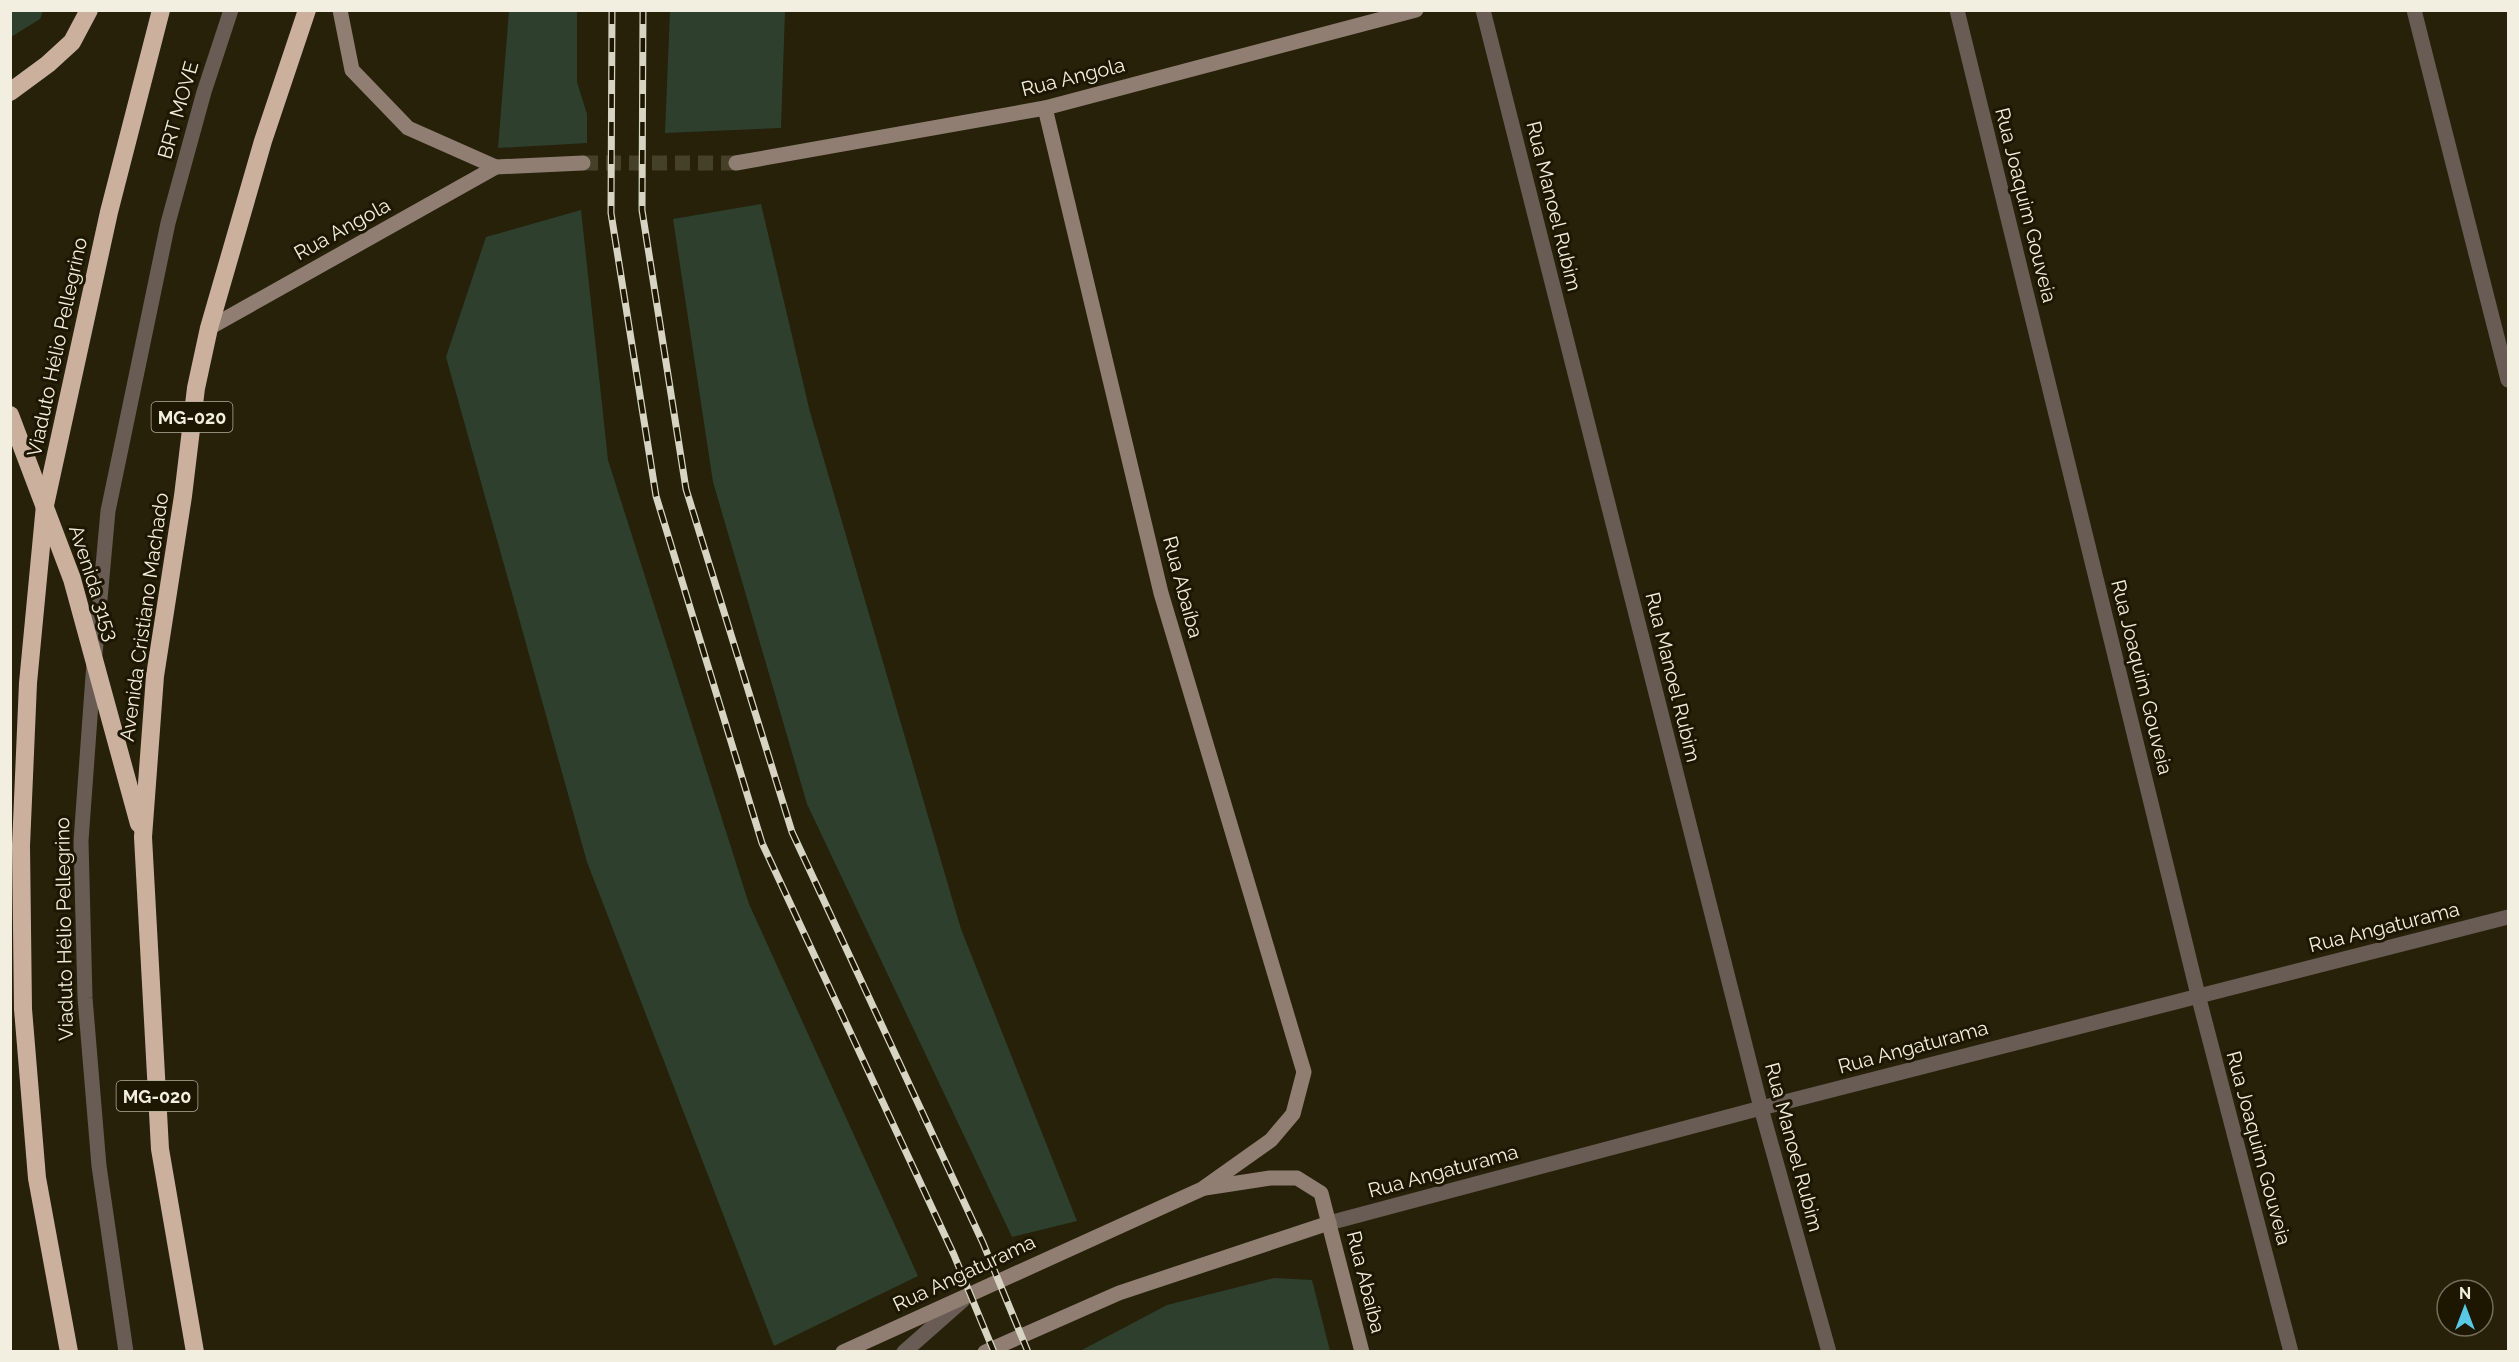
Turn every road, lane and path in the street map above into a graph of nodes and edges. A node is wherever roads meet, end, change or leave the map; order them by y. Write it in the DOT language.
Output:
graph roads {
  1 [pos="89,10"];
  2 [pos="161,10"];
  3 [pos="231,10"];
  4 [pos="307,10"];
  5 [pos="340,10"];
  6 [pos="1416,10"];
  7 [pos="1483,10"];
  8 [pos="1957,10"];
  9 [pos="2414,10"];
  10 [pos="10,92"];
  11 [pos="1044,108"];
  12 [pos="583,163"];
  13 [pos="736,163"];
  14 [pos="496,167"];
  15 [pos="168,223"];
  16 [pos="209,328"];
  17 [pos="2508,380"];
  18 [pos="10,415"];
  19 [pos="142,837"];
  20 [pos="2508,917"];
  21 [pos="2198,995"];
  22 [pos="1304,1072"];
  23 [pos="1761,1108"];
  24 [pos="1202,1189"];
  25 [pos="1329,1224"];
  26 [pos="974,1290"];
  27 [pos="69,1352"];
  28 [pos="126,1352"];
  29 [pos="195,1352"];
  30 [pos="843,1352"];
  31 [pos="904,1352"];
  32 [pos="985,1352"];
  33 [pos="1362,1352"];
  34 [pos="1829,1352"];
  35 [pos="2291,1352"];
  1 -- 10 [label="highway"];
  2 -- 27 [label="highway, Viaduto Hélio Pellegrino"];
  3 -- 15 [label="street, BRT MOVE"];
  4 -- 16 [label="highway, Avenida Cristiano Machado / MG-020"];
  5 -- 14 [label="street, Rua Angola"];
  6 -- 11 [label="street, Rua Angola"];
  7 -- 23 [label="street, Rua Manoel Rubim"];
  8 -- 21 [label="street, Rua Joaquim Gouveia"];
  9 -- 17 [label="street"];
  11 -- 13 [label="street, Rua Angola"];
  11 -- 22 [label="street, Rua Abaíba"];
  12 -- 14 [label="street, Rua Angola"];
  14 -- 16 [label="street, Rua Angola"];
  15 -- 28 [label="street, Viaduto Hélio Pellegrino"];
  16 -- 19 [label="highway, Avenida Cristiano Machado / MG-020"];
  18 -- 19 [label="highway, Avenida 3153"];
  19 -- 29 [label="highway, Avenida Cristiano Machado / MG-020"];
  20 -- 21 [label="street, Rua Angaturama"];
  21 -- 23 [label="street, Rua Angaturama"];
  21 -- 35 [label="street, Rua Joaquim Gouveia"];
  22 -- 24 [label="street, Rua Angaturama"];
  23 -- 25 [label="street, Rua Angaturama"];
  23 -- 34 [label="street, Rua Manoel Rubim"];
  24 -- 25 [label="street, Rua Angaturama"];
  24 -- 26 [label="street, Rua Angaturama"];
  25 -- 32 [label="street, Rua Angaturama"];
  25 -- 33 [label="street, Rua Abaíba"];
  26 -- 30 [label="street, Rua Angaturama"];
  26 -- 31 [label="street"];
}
